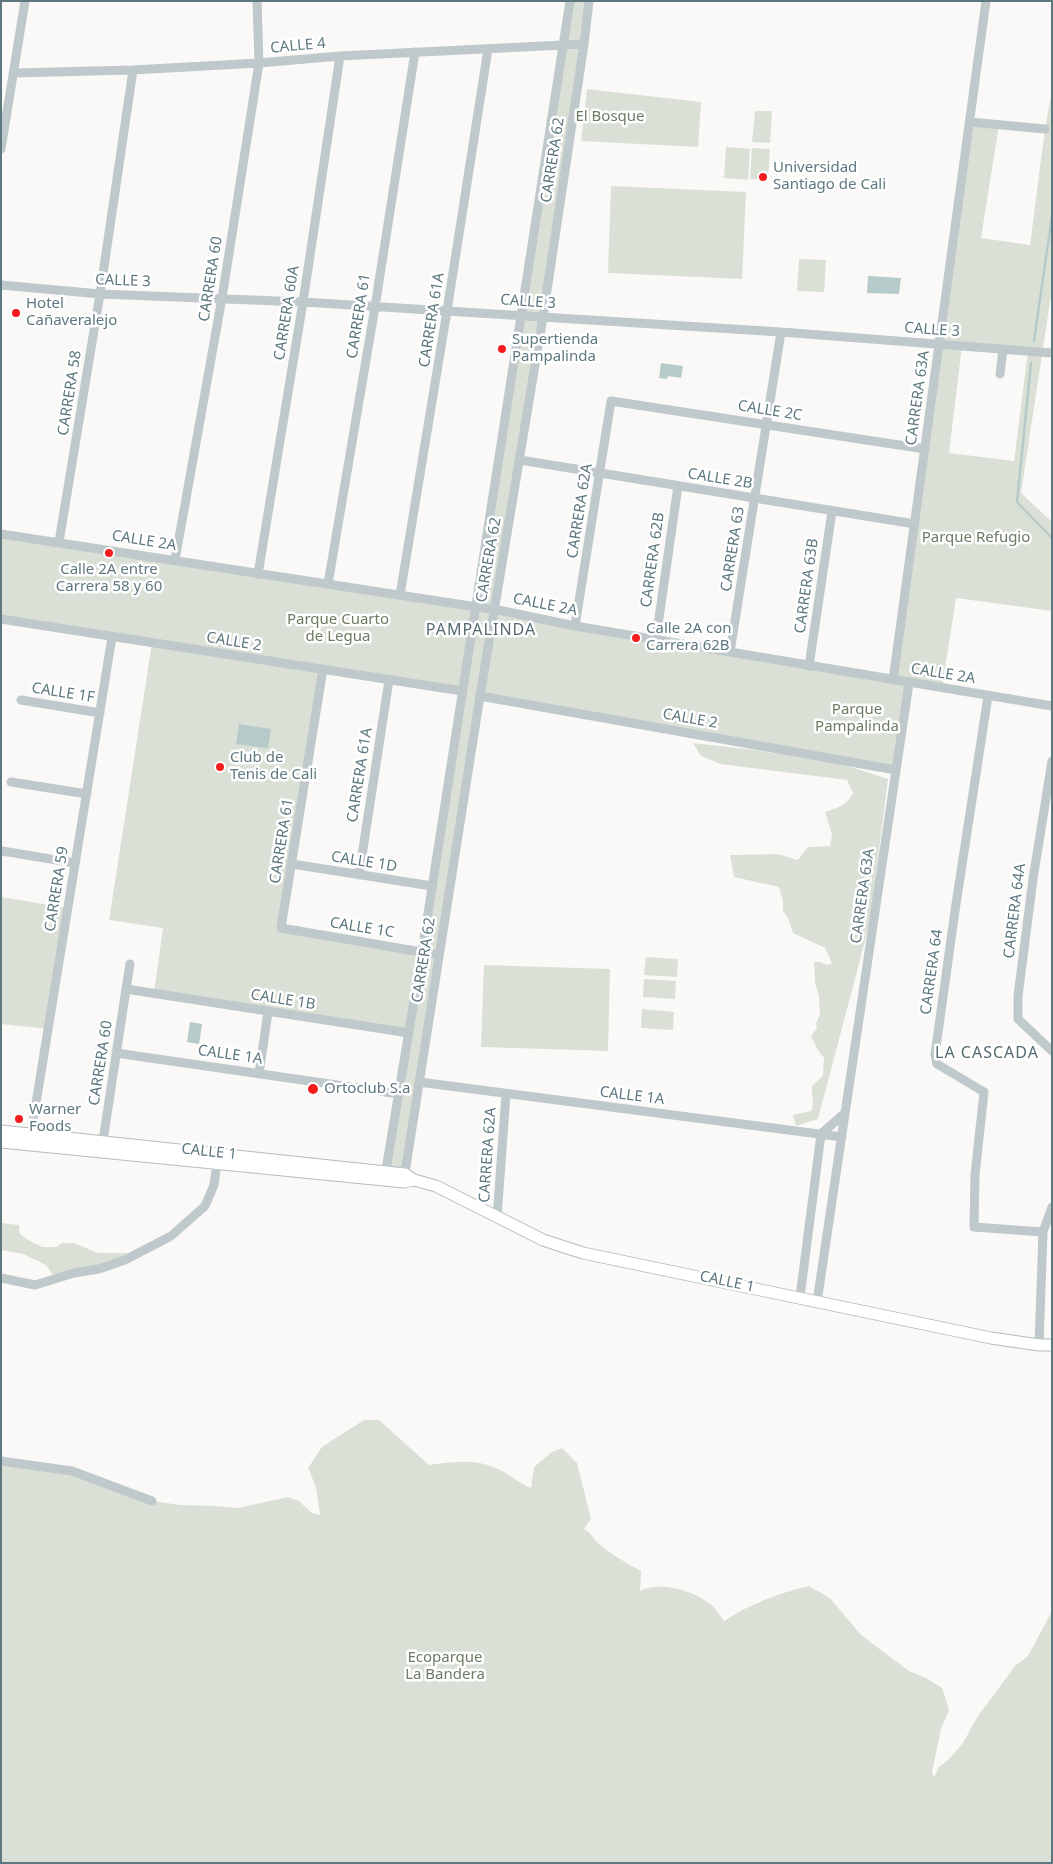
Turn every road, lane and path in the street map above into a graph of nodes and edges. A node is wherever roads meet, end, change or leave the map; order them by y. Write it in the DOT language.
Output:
graph roads {
  1 [pos="25,1"];
  2 [pos="257,1"];
  3 [pos="570,1"];
  4 [pos="589,1"];
  5 [pos="986,1"];
  6 [pos="584,44"];
  7 [pos="564,45"];
  8 [pos="488,49"];
  9 [pos="415,52"];
  10 [pos="340,56"];
  11 [pos="259,63"];
  12 [pos="133,70"];
  13 [pos="14,73"];
  14 [pos="970,122"];
  15 [pos="1045,130"];
  16 [pos="1,149"];
  17 [pos="1,285"];
  18 [pos="100,294"];
  19 [pos="222,298"];
  20 [pos="303,302"];
  21 [pos="375,308"];
  22 [pos="448,311"];
  23 [pos="522,315"];
  24 [pos="543,317"];
  25 [pos="781,332"];
  26 [pos="940,344"];
  27 [pos="1003,349"];
  28 [pos="1052,353"];
  29 [pos="1000,374"];
  30 [pos="611,401"];
  31 [pos="767,425"];
  32 [pos="925,449"];
  33 [pos="520,460"];
  34 [pos="600,473"];
  35 [pos="678,486"];
  36 [pos="755,498"];
  37 [pos="832,511"];
  38 [pos="915,524"];
  39 [pos="1,534"];
  40 [pos="59,542"];
  41 [pos="175,560"];
  42 [pos="258,574"];
  43 [pos="328,584"];
  44 [pos="400,595"];
  45 [pos="476,607"];
  46 [pos="494,610"];
  47 [pos="1,620"];
  48 [pos="575,626"];
  49 [pos="112,637"];
  50 [pos="656,639"];
  51 [pos="730,652"];
  52 [pos="809,666"];
  53 [pos="323,670"];
  54 [pos="389,680"];
  55 [pos="893,680"];
  56 [pos="909,683"];
  57 [pos="462,691"];
  58 [pos="480,696"];
  59 [pos="988,696"];
  60 [pos="21,700"];
  61 [pos="1052,706"];
  62 [pos="100,713"];
  63 [pos="1052,761"];
  64 [pos="896,770"];
  65 [pos="11,782"];
  66 [pos="446,793"];
  67 [pos="86,794"];
  68 [pos="464,796"];
  69 [pos="2,851"];
  70 [pos="76,863"];
  71 [pos="292,864"];
  72 [pos="359,875"];
  73 [pos="432,886"];
  74 [pos="281,928"];
  75 [pos="422,952"];
  76 [pos="439,955"];
  77 [pos="130,964"];
  78 [pos="126,989"];
  79 [pos="268,1012"];
  80 [pos="409,1033"];
  81 [pos="1052,1051"];
  82 [pos="116,1053"];
  83 [pos="259,1074"];
  84 [pos="419,1082"];
  85 [pos="399,1094"];
  86 [pos="506,1094"];
  87 [pos="845,1113"];
  88 [pos="1,1132"];
  89 [pos="821,1134"];
  90 [pos="842,1137"];
  91 [pos="30,1140"];
  92 [pos="103,1141"];
  93 [pos="1,1142"];
  94 [pos="218,1163"];
  95 [pos="385,1175"];
  96 [pos="407,1178"];
  97 [pos="1052,1208"];
  98 [pos="497,1218"];
  99 [pos="1043,1232"];
  100 [pos="1,1278"];
  101 [pos="800,1297"];
  102 [pos="817,1302"];
  103 [pos="1039,1345"];
  104 [pos="1052,1345"];
  105 [pos="1,1461"];
  106 [pos="152,1501"];
  1 -- 13 [label="street"];
  2 -- 11 [label="street, CARRERA 60"];
  3 -- 7 [label="street, CARRERA 62"];
  4 -- 6 [label="street, CARRERA 62"];
  5 -- 14 [label="street, CARRERA 63A"];
  6 -- 7 [label="street, CALLE 4"];
  6 -- 24 [label="street, CARRERA 62"];
  7 -- 8 [label="street, CALLE 4"];
  7 -- 23 [label="street, CARRERA 62"];
  8 -- 9 [label="street, CALLE 4"];
  8 -- 22 [label="street, CARRERA 61A"];
  9 -- 10 [label="street, CALLE 4"];
  9 -- 21 [label="street, CARRERA 61"];
  10 -- 11 [label="street, CALLE 4"];
  10 -- 20 [label="street, CARRERA 60A"];
  11 -- 12 [label="street, CALLE 4"];
  11 -- 19 [label="street, CARRERA 60"];
  12 -- 13 [label="street, CALLE 4"];
  12 -- 18 [label="street, CARRERA 58"];
  13 -- 16 [label="street"];
  14 -- 15 [label="street"];
  14 -- 26 [label="street, CARRERA 63A"];
  17 -- 18 [label="street, CALLE 3"];
  18 -- 19 [label="street, CALLE 3"];
  18 -- 40 [label="street, CARRERA 58"];
  19 -- 20 [label="street, CALLE 3"];
  19 -- 41 [label="street, CARRERA 60"];
  20 -- 21 [label="street, CALLE 3"];
  20 -- 42 [label="street, CARRERA 60A"];
  21 -- 22 [label="street, CALLE 3"];
  21 -- 43 [label="street, CARRERA 61"];
  22 -- 23 [label="street, CALLE 3"];
  22 -- 44 [label="street, CARRERA 61A"];
  23 -- 24 [label="street, CALLE 3"];
  23 -- 45 [label="street, CARRERA 62"];
  24 -- 25 [label="street, CALLE 3"];
  24 -- 33 [label="street, CARRERA 62"];
  25 -- 26 [label="street, CALLE 3"];
  25 -- 31 [label="street, CARRERA 63"];
  26 -- 27 [label="street, CALLE 3"];
  26 -- 32 [label="street, CARRERA 63A"];
  27 -- 28 [label="street, CALLE 3"];
  27 -- 29 [label="street"];
  30 -- 31 [label="street, CALLE 2C"];
  30 -- 34 [label="street, CARRERA 62A"];
  31 -- 32 [label="street, CALLE 2C"];
  31 -- 36 [label="street, CARRERA 63"];
  32 -- 38 [label="street, CARRERA 63A"];
  33 -- 34 [label="street, CALLE 2B"];
  33 -- 46 [label="street, CARRERA 62"];
  34 -- 35 [label="street, CALLE 2B"];
  34 -- 48 [label="street, CARRERA 62A"];
  35 -- 36 [label="street, CALLE 2B"];
  35 -- 50 [label="street, CARRERA 62B"];
  36 -- 37 [label="street, CALLE 2B"];
  36 -- 51 [label="street, CARRERA 63"];
  37 -- 38 [label="street, CALLE 2B"];
  37 -- 52 [label="street, CARRERA 63B"];
  38 -- 55 [label="street, CARRERA 63A"];
  39 -- 40 [label="street, CALLE 2A"];
  40 -- 41 [label="street, CALLE 2A"];
  41 -- 42 [label="street, CALLE 2A"];
  42 -- 43 [label="street, CALLE 2A"];
  43 -- 44 [label="street, CALLE 2A"];
  44 -- 45 [label="street, CALLE 2A"];
  45 -- 46 [label="street, CALLE 2A"];
  45 -- 57 [label="street, CARRERA 62"];
  46 -- 48 [label="street, CALLE 2A"];
  46 -- 58 [label="street, CARRERA 62"];
  47 -- 49 [label="street, CALLE 2"];
  48 -- 50 [label="street, CALLE 2A"];
  49 -- 53 [label="street, CALLE 2"];
  49 -- 62 [label="street, CARRERA 59"];
  50 -- 51 [label="street, CALLE 2A"];
  51 -- 52 [label="street, CALLE 2A"];
  52 -- 55 [label="street, CALLE 2A"];
  53 -- 54 [label="street, CALLE 2"];
  53 -- 71 [label="street, CARRERA 61"];
  54 -- 57 [label="street, CALLE 2"];
  54 -- 72 [label="street, CARRERA 61A"];
  55 -- 56 [label="street, CALLE 2A"];
  56 -- 59 [label="street, CALLE 2A"];
  56 -- 64 [label="street, CARRERA 63A"];
  57 -- 66 [label="street, CARRERA 62"];
  58 -- 64 [label="street, CALLE 2"];
  58 -- 68 [label="street, CARRERA 62"];
  59 -- 61 [label="street, CALLE 2A"];
  59 -- 99 [label="street, CARRERA 64"];
  60 -- 62 [label="street, CALLE 1F"];
  62 -- 67 [label="street, CARRERA 59"];
  63 -- 81 [label="street, CARRERA 64A"];
  64 -- 87 [label="street, CARRERA 63A"];
  65 -- 67 [label="street"];
  66 -- 68 [label="street"];
  66 -- 73 [label="street, CARRERA 62"];
  67 -- 70 [label="street, CARRERA 59"];
  68 -- 76 [label="street, CARRERA 62"];
  69 -- 70 [label="street"];
  70 -- 91 [label="street, CARRERA 59"];
  71 -- 72 [label="street, CALLE 1D"];
  71 -- 74 [label="street, CARRERA 61"];
  72 -- 73 [label="street, CALLE 1D"];
  73 -- 75 [label="street, CARRERA 62"];
  74 -- 75 [label="street, CALLE 1C"];
  75 -- 76 [label="street, CALLE 1C"];
  75 -- 80 [label="street, CARRERA 62"];
  76 -- 84 [label="street, CARRERA 62"];
  77 -- 78 [label="street, CARRERA 60"];
  78 -- 79 [label="street, CALLE 1B"];
  78 -- 82 [label="street, CARRERA 60"];
  79 -- 80 [label="street, CALLE 1B"];
  79 -- 83 [label="street"];
  80 -- 85 [label="street, CARRERA 62"];
  82 -- 83 [label="street, CALLE 1A"];
  82 -- 92 [label="street, CARRERA 60"];
  83 -- 85 [label="street, CALLE 1A"];
  84 -- 86 [label="street, CALLE 1A"];
  84 -- 96 [label="street, CARRERA 62"];
  85 -- 95 [label="street, CARRERA 62"];
  86 -- 89 [label="street, CALLE 1A"];
  86 -- 98 [label="street, CARRERA 62A"];
  87 -- 89 [label="street"];
  87 -- 90 [label="street, CARRERA 63A"];
  88 -- 91 [label="main road, CALLE 1"];
  89 -- 90 [label="street, CALLE 1A"];
  89 -- 101 [label="street"];
  90 -- 102 [label="street, CARRERA 63A"];
  91 -- 92 [label="main road, CALLE 1"];
  91 -- 93 [label="main road, CALLE 1"];
  91 -- 94 [label="main road, CALLE 1"];
  92 -- 95 [label="main road, CALLE 1"];
  94 -- 95 [label="main road, CALLE 1"];
  94 -- 100 [label="street"];
  95 -- 96 [label="main road, CALLE 1"];
  96 -- 98 [label="main road, CALLE 1"];
  97 -- 99 [label="street"];
  98 -- 101 [label="main road, CALLE 1"];
  99 -- 103 [label="street"];
  101 -- 102 [label="main road, CALLE 1"];
  102 -- 103 [label="main road, CALLE 1"];
  103 -- 104 [label="main road, CALLE 1"];
  105 -- 106 [label="street"];
}
